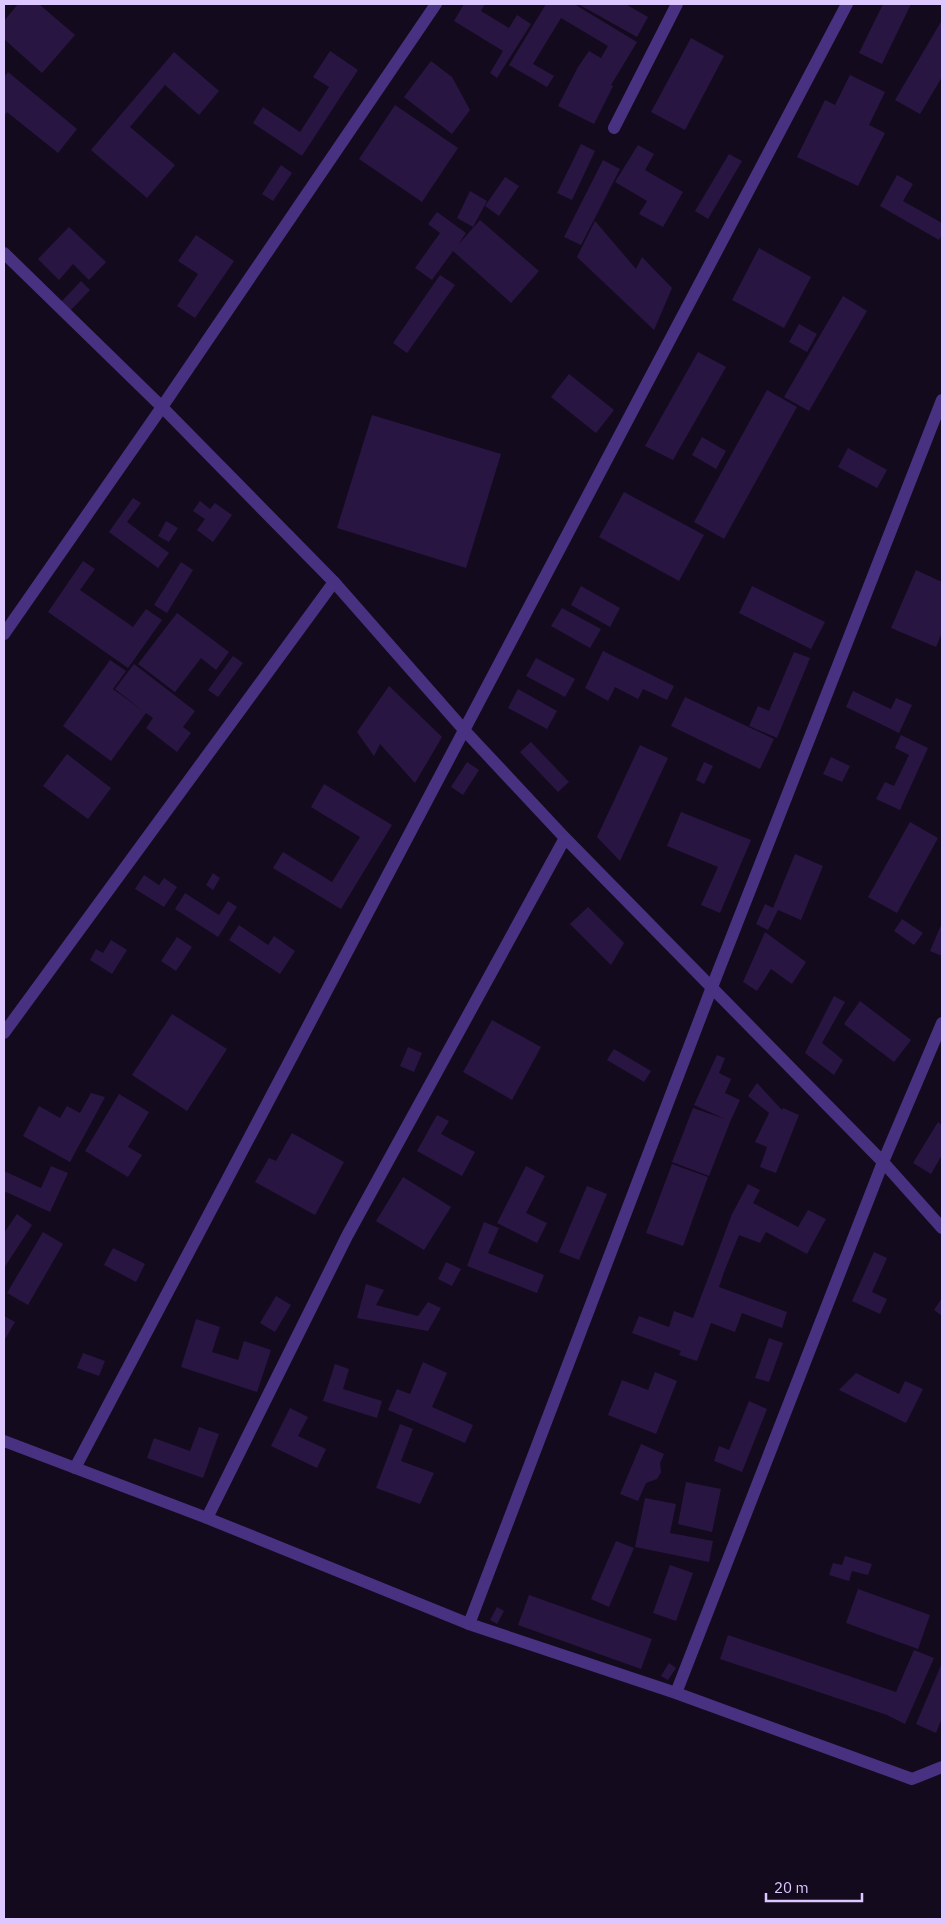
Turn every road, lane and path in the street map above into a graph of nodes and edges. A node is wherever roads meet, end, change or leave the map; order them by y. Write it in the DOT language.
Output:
graph roads {
  1 [pos="436,4"];
  2 [pos="677,4"];
  3 [pos="847,4"];
  4 [pos="614,128"];
  5 [pos="4,253"];
  6 [pos="942,400"];
  7 [pos="162,408"];
  8 [pos="334,582"];
  9 [pos="4,634"];
  10 [pos="465,731"];
  11 [pos="565,838"];
  12 [pos="712,987"];
  13 [pos="942,1023"];
  14 [pos="4,1033"];
  15 [pos="883,1162"];
  16 [pos="942,1228"];
  17 [pos="4,1441"];
  18 [pos="75,1468"];
  19 [pos="207,1518"];
  20 [pos="469,1624"];
  21 [pos="676,1693"];
  22 [pos="942,1767"];
  1 -- 7 [label="street"];
  2 -- 4 [label="street"];
  3 -- 10 [label="street"];
  5 -- 7 [label="street"];
  6 -- 12 [label="street"];
  7 -- 8 [label="street"];
  7 -- 9 [label="street"];
  8 -- 10 [label="street"];
  8 -- 14 [label="street"];
  10 -- 11 [label="street"];
  10 -- 18 [label="street"];
  11 -- 12 [label="street"];
  11 -- 19 [label="street"];
  12 -- 15 [label="street"];
  12 -- 20 [label="street"];
  13 -- 15 [label="street"];
  15 -- 16 [label="street"];
  15 -- 21 [label="street"];
  17 -- 18 [label="street"];
  18 -- 19 [label="street"];
  19 -- 20 [label="street"];
  20 -- 21 [label="street"];
  21 -- 22 [label="street"];
}
